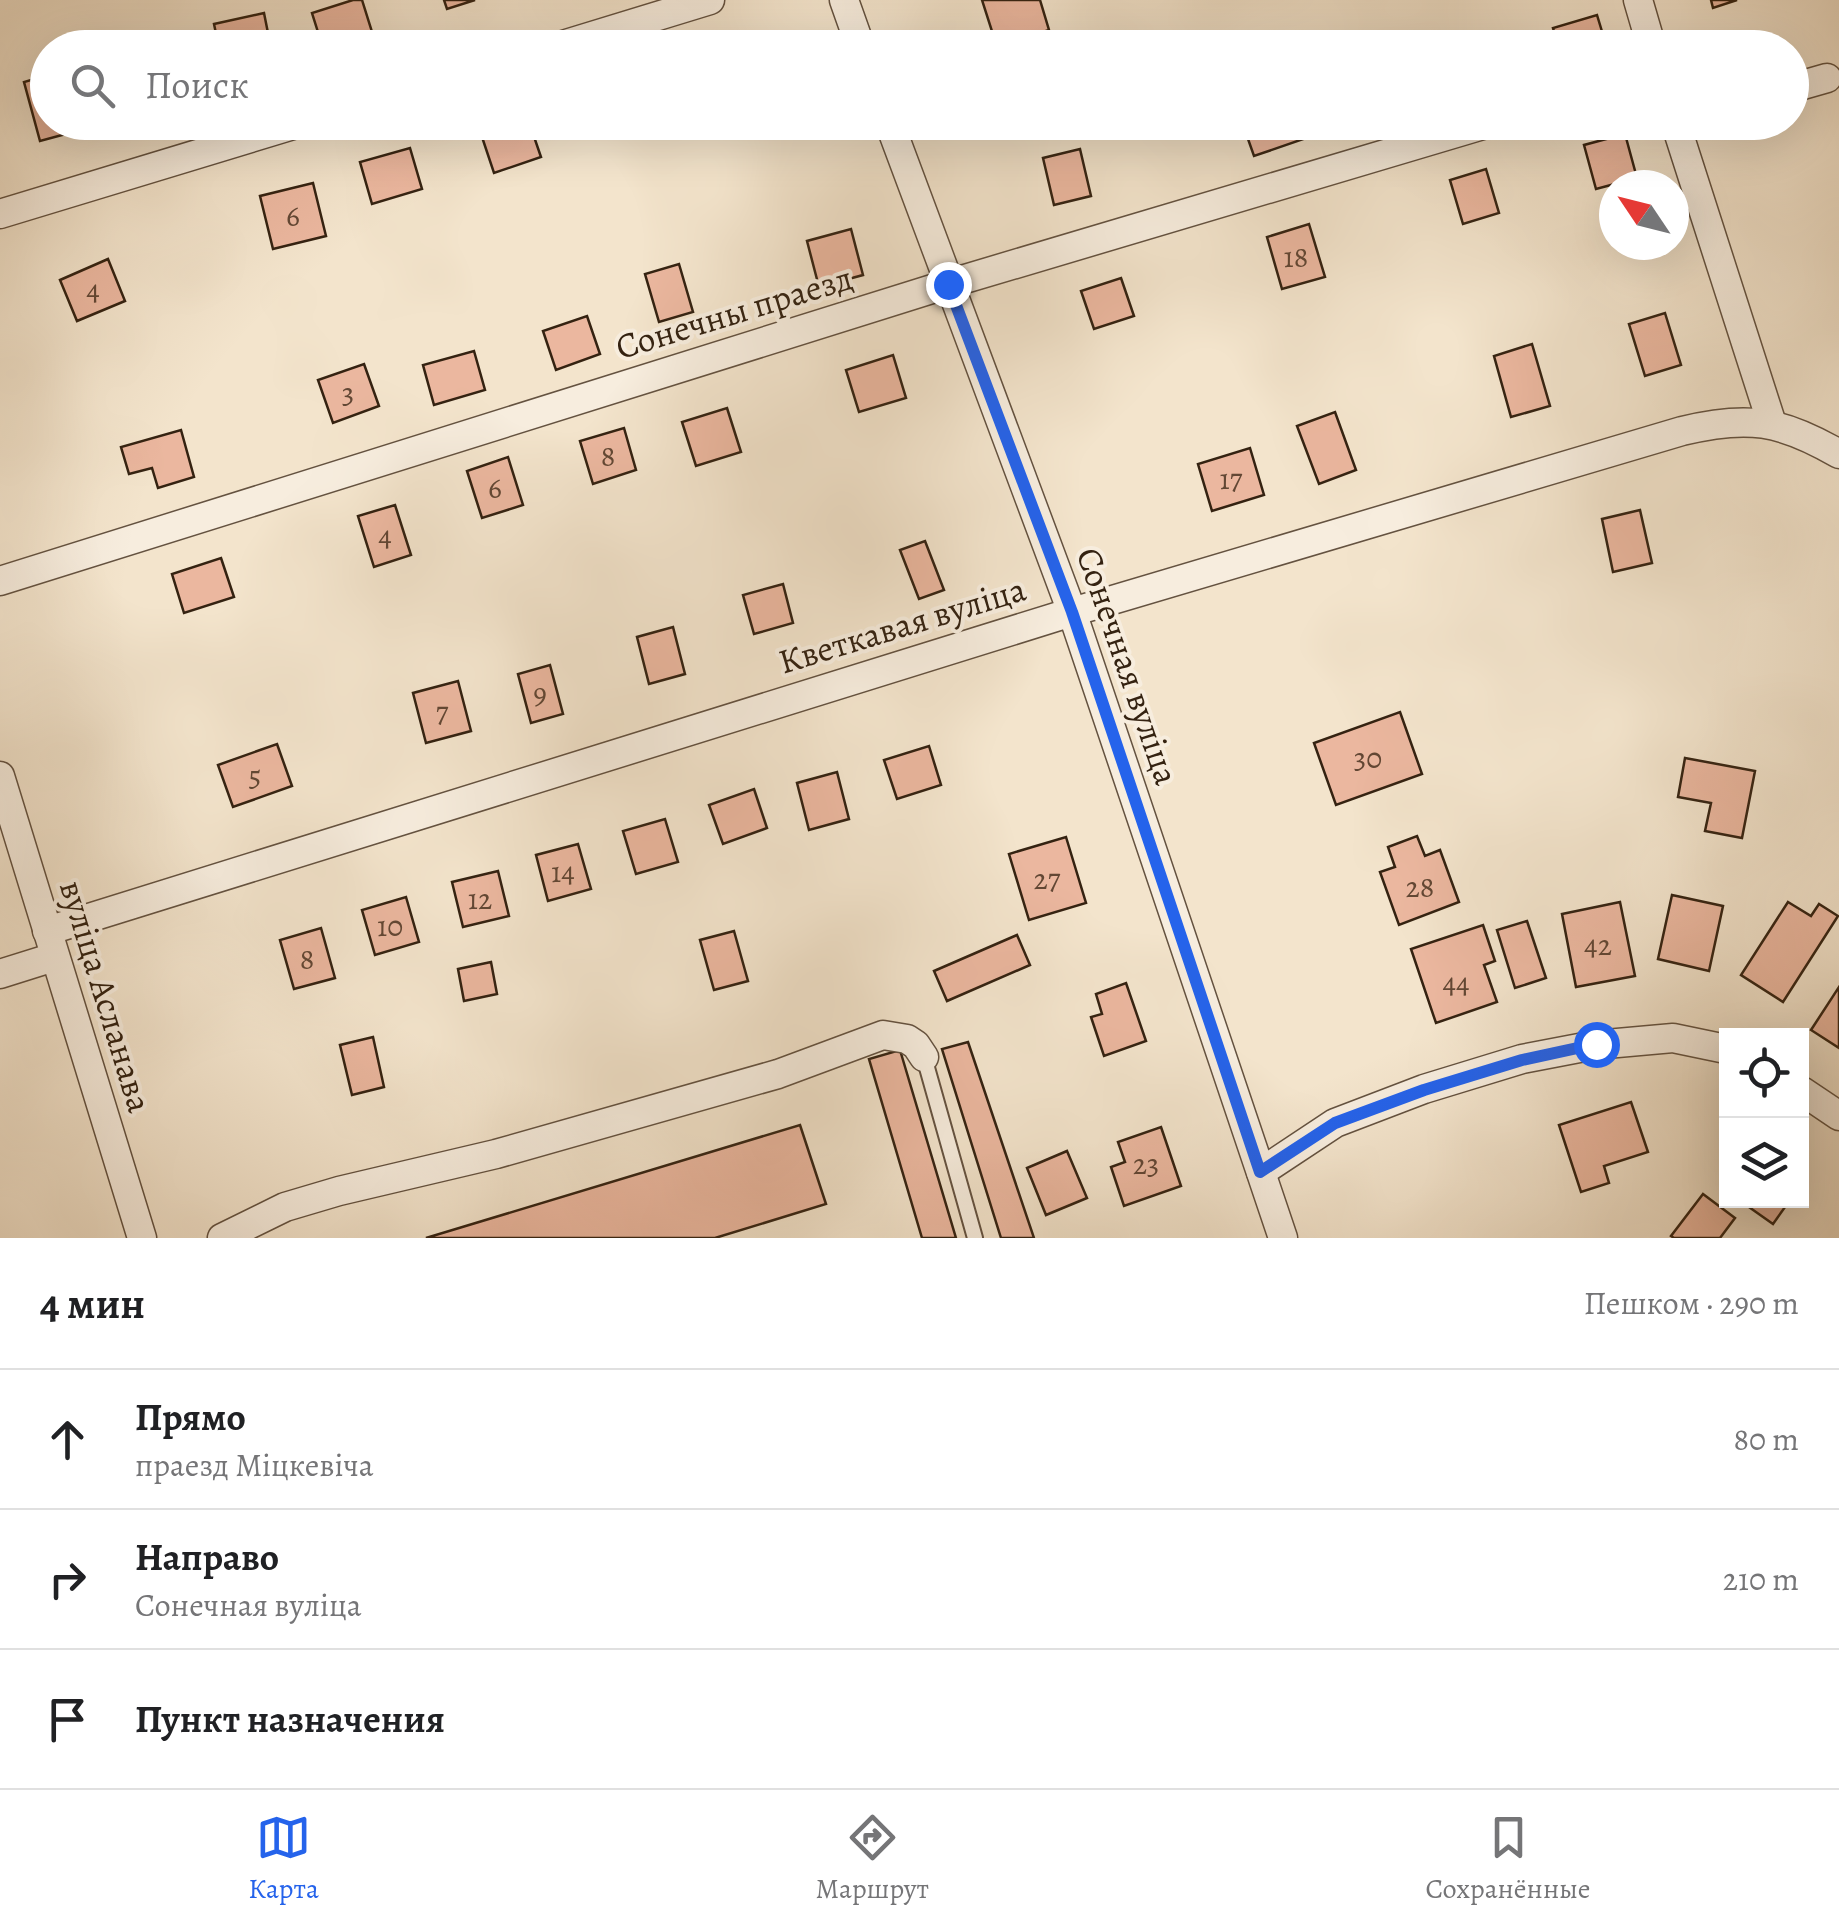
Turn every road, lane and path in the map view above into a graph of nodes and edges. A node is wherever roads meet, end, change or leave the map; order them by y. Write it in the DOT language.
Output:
graph roads {
  1 [pos="710,0"];
  2 [pos="844,0"];
  3 [pos="1638,0"];
  4 [pos="611,30"];
  5 [pos="855,30"];
  6 [pos="1647,30"];
  7 [pos="1827,78"];
  8 [pos="1809,83"];
  9 [pos="245,140"];
  10 [pos="896,140"];
  11 [pos="1432,140"];
  12 [pos="1681,140"];
  13 [pos="0,214"];
  14 [pos="948,284"];
  15 [pos="1772,424"];
  16 [pos="1839,454"];
  17 [pos="0,582"];
  18 [pos="1072,612"];
  19 [pos="0,776"];
  20 [pos="50,944"];
  21 [pos="0,974"];
  22 [pos="1719,1048"];
  23 [pos="924,1058"];
  24 [pos="1809,1095"];
  25 [pos="1839,1116"];
  26 [pos="1260,1172"];
  27 [pos="142,1238"];
  28 [pos="222,1238"];
  29 [pos="975,1238"];
  30 [pos="1283,1238"];
  1 -- 4 [label="street"];
  2 -- 5 [label="street"];
  3 -- 6 [label="street"];
  7 -- 8 [label="street"];
  9 -- 13 [label="street"];
  10 -- 14 [label="street, Сонечная вуліца"];
  11 -- 14 [label="street, Сонечны праезд"];
  12 -- 15 [label="street"];
  14 -- 17 [label="street, Сонечны праезд"];
  14 -- 18 [label="street, Сонечная вуліца"];
  15 -- 16 [label="street, Кветкавая вуліца"];
  15 -- 18 [label="street, Кветкавая вуліца"];
  18 -- 20 [label="street, Кветкавая вуліца"];
  18 -- 26 [label="street, Сонечная вуліца"];
  19 -- 20 [label="street, вуліца Асланава"];
  20 -- 21 [label="street, Кветкавая вуліца"];
  20 -- 27 [label="street, вуліца Асланава"];
  22 -- 26 [label="street"];
  23 -- 28 [label="street"];
  23 -- 29 [label="lane"];
  24 -- 25 [label="street"];
  26 -- 30 [label="street, Сонечная вуліца"];
}
